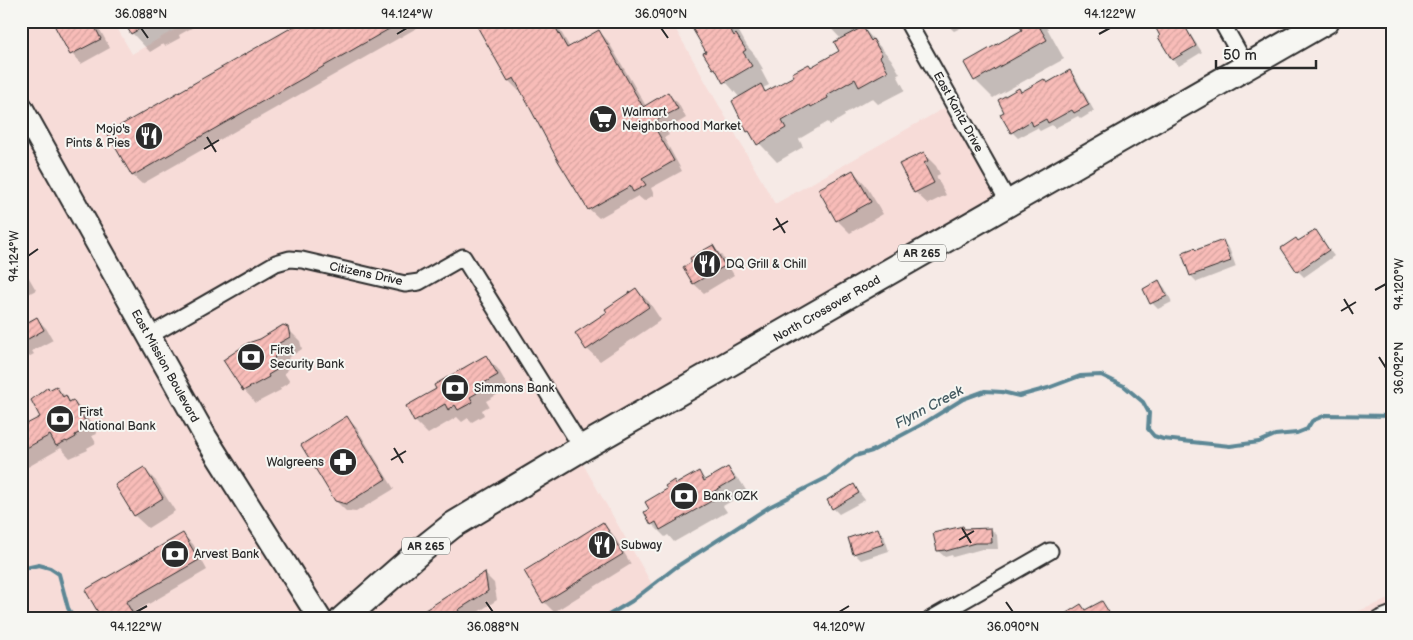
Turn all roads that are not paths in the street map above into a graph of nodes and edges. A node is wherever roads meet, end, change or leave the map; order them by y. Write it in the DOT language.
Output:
graph roads {
  1 [pos="907,21"];
  2 [pos="1221,21"];
  3 [pos="1326,21"];
  4 [pos="1247,67"];
  5 [pos="21,107"];
  6 [pos="1009,203"];
  7 [pos="149,336"];
  8 [pos="582,448"];
  9 [pos="1050,551"];
  10 [pos="1392,614"];
  11 [pos="320,619"];
  12 [pos="343,619"];
  13 [pos="931,619"];
  14 [pos="1379,619"];
  1 -- 6 [label="street, East Kantz Drive"];
  2 -- 4 [label="street"];
  3 -- 4 [label="main road, North Crossover Road / AR 265"];
  4 -- 6 [label="main road, North Crossover Road / AR 265"];
  5 -- 7 [label="main road, East Mission Boulevard"];
  6 -- 8 [label="main road, North Crossover Road / AR 265"];
  7 -- 8 [label="street, Citizens Drive"];
  7 -- 11 [label="main road, East Mission Boulevard"];
  8 -- 12 [label="main road, North Crossover Road / AR 265"];
  9 -- 13 [label="street"];
  10 -- 14 [label="street"];
}
